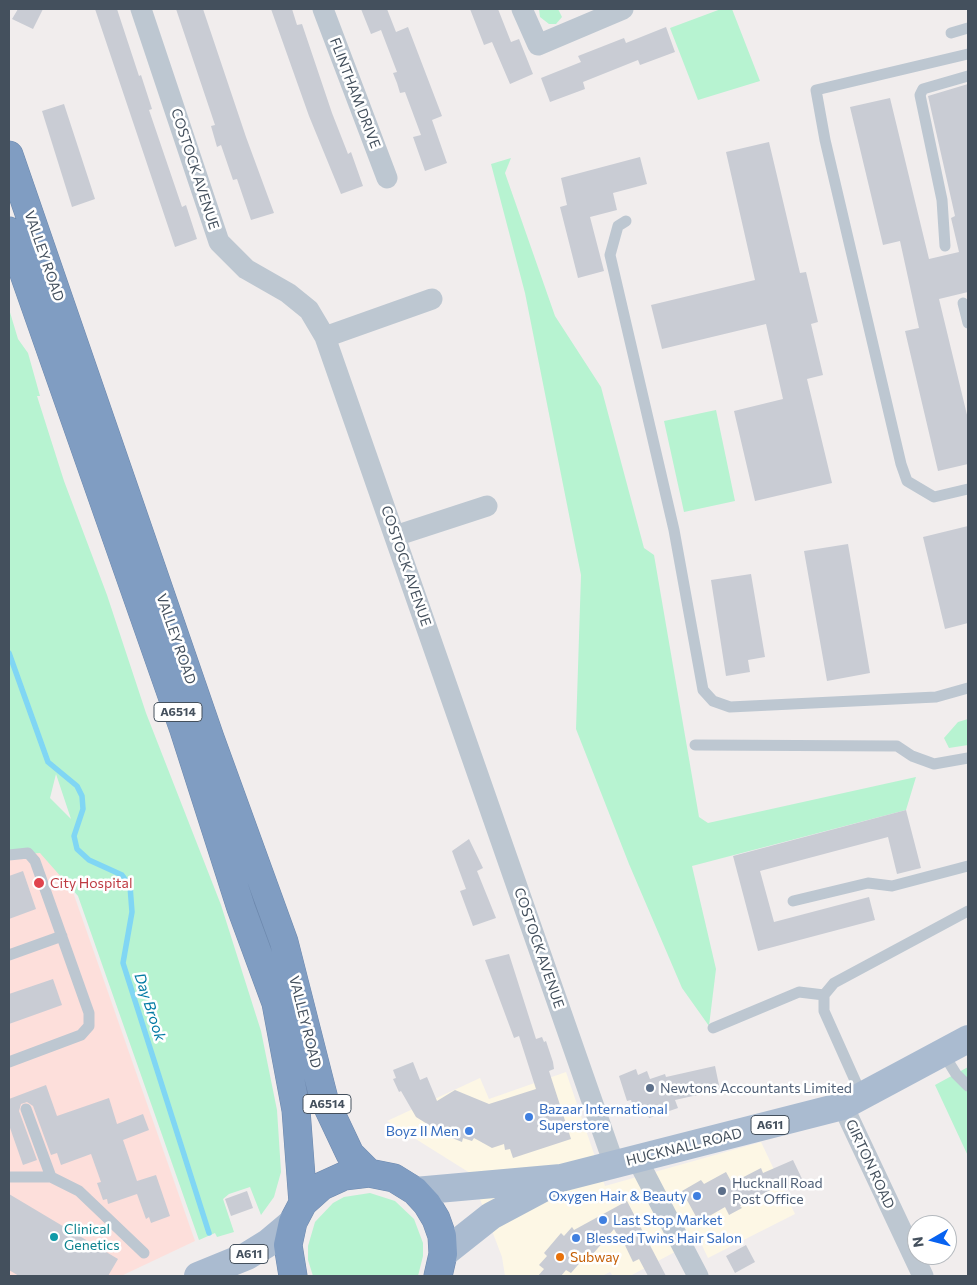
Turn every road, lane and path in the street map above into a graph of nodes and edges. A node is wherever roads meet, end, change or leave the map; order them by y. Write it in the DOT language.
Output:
graph roads {
  1 [pos="141,9"];
  2 [pos="323,9"];
  3 [pos="522,9"];
  4 [pos="623,9"];
  5 [pos="968,28"];
  6 [pos="951,33"];
  7 [pos="968,54"];
  8 [pos="968,76"];
  9 [pos="9,155"];
  10 [pos="388,178"];
  11 [pos="626,221"];
  12 [pos="9,232"];
  13 [pos="945,246"];
  14 [pos="432,299"];
  15 [pos="963,303"];
  16 [pos="968,323"];
  17 [pos="325,336"];
  18 [pos="968,489"];
  19 [pos="487,506"];
  20 [pos="395,536"];
  21 [pos="968,688"];
  22 [pos="695,745"];
  23 [pos="968,758"];
  24 [pos="9,855"];
  25 [pos="968,866"];
  26 [pos="793,901"];
  27 [pos="968,911"];
  28 [pos="62,936"];
  29 [pos="9,955"];
  30 [pos="824,995"];
  31 [pos="713,1028"];
  32 [pos="968,1040"];
  33 [pos="943,1053"];
  34 [pos="9,1062"];
  35 [pos="968,1086"];
  36 [pos="852,1101"];
  37 [pos="26,1109"];
  38 [pos="626,1162"];
  39 [pos="369,1173"];
  40 [pos="9,1177"];
  41 [pos="51,1177"];
  42 [pos="561,1178"];
  43 [pos="415,1191"];
  44 [pos="298,1212"];
  45 [pos="144,1254"];
  46 [pos="441,1269"];
  47 [pos="198,1276"];
  48 [pos="293,1276"];
  49 [pos="698,1276"];
  50 [pos="923,1276"];
  1 -- 17 [label="street, COSTOCK AVENUE"];
  2 -- 10 [label="street, FLINTHAM DRIVE"];
  3 -- 4 [label="street"];
  5 -- 6 [label="lane"];
  7 -- 18 [label="lane"];
  8 -- 13 [label="lane"];
  9 -- 39 [label="highway, VALLEY ROAD / A6514"];
  11 -- 21 [label="lane"];
  12 -- 44 [label="highway, VALLEY ROAD / A6514"];
  14 -- 17 [label="street"];
  15 -- 16 [label="lane"];
  17 -- 20 [label="street, COSTOCK AVENUE"];
  19 -- 20 [label="street"];
  20 -- 38 [label="street, COSTOCK AVENUE"];
  22 -- 23 [label="lane"];
  24 -- 28 [label="lane"];
  25 -- 26 [label="lane"];
  27 -- 30 [label="lane"];
  28 -- 29 [label="lane"];
  28 -- 34 [label="lane"];
  30 -- 31 [label="lane"];
  30 -- 36 [label="lane"];
  32 -- 33 [label="main road, HUCKNALL ROAD / A611"];
  33 -- 35 [label="lane"];
  33 -- 36 [label="main road, HUCKNALL ROAD / A611"];
  36 -- 38 [label="main road, HUCKNALL ROAD / A611"];
  36 -- 50 [label="street, GIRTON ROAD"];
  37 -- 41 [label="lane"];
  38 -- 42 [label="main road, HUCKNALL ROAD / A611"];
  38 -- 49 [label="street, COSTOCK AVENUE"];
  39 -- 43 [label="highway"];
  39 -- 44 [label="highway"];
  40 -- 41 [label="lane"];
  41 -- 45 [label="lane"];
  42 -- 43 [label="main road, HUCKNALL ROAD / A611"];
  42 -- 46 [label="main road, HUCKNALL ROAD / A611"];
  43 -- 46 [label="highway"];
  44 -- 47 [label="main road, A611"];
  44 -- 48 [label="highway, VALLEY ROAD"];
}
